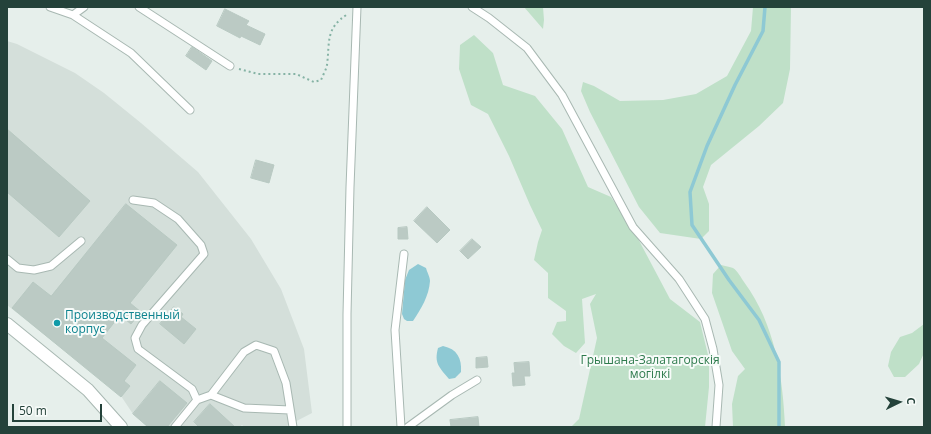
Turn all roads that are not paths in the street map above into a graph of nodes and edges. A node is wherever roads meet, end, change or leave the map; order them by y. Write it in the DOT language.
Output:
graph roads {
  1 [pos="50,7"];
  2 [pos="84,7"];
  3 [pos="139,7"];
  4 [pos="357,7"];
  5 [pos="472,7"];
  6 [pos="73,15"];
  7 [pos="230,66"];
  8 [pos="190,110"];
  9 [pos="133,200"];
  10 [pos="81,241"];
  11 [pos="404,254"];
  12 [pos="7,259"];
  13 [pos="7,324"];
  14 [pos="478,380"];
  15 [pos="211,395"];
  16 [pos="197,400"];
  17 [pos="290,410"];
  18 [pos="121,427"];
  19 [pos="175,427"];
  20 [pos="293,427"];
  21 [pos="347,427"];
  22 [pos="401,427"];
  23 [pos="408,427"];
  24 [pos="716,427"];
  1 -- 6 [label="lane"];
  2 -- 6 [label="lane"];
  3 -- 7 [label="lane"];
  4 -- 21 [label="lane"];
  5 -- 24 [label="lane"];
  6 -- 8 [label="lane"];
  9 -- 16 [label="lane"];
  10 -- 12 [label="lane"];
  11 -- 22 [label="lane"];
  13 -- 18 [label="street"];
  14 -- 23 [label="lane"];
  15 -- 16 [label="lane"];
  15 -- 17 [label="lane"];
  15 -- 17 [label="lane"];
  16 -- 19 [label="lane"];
  17 -- 20 [label="lane"];
}
